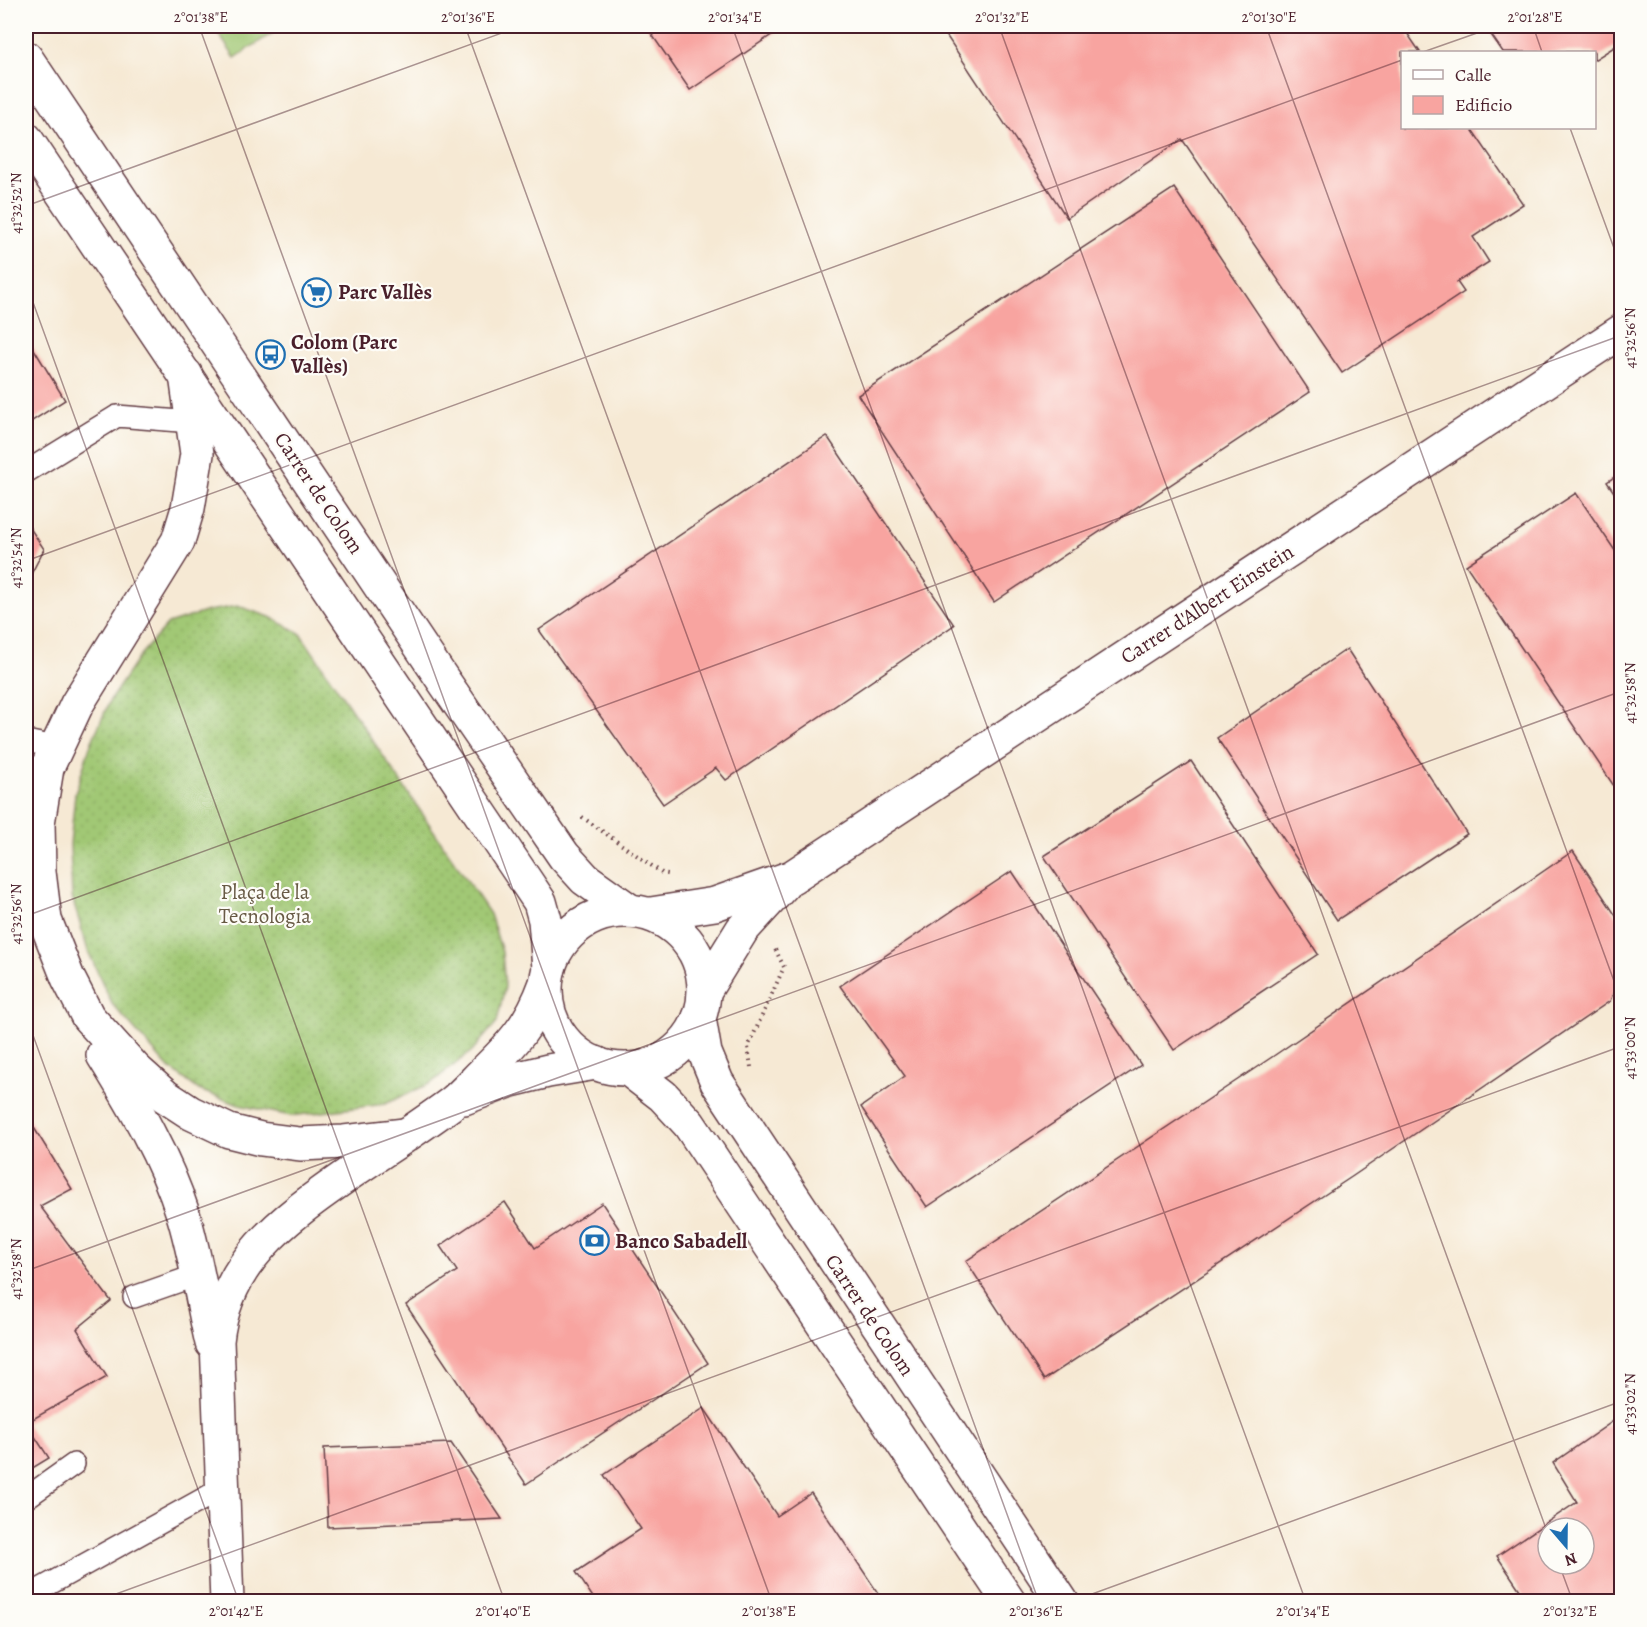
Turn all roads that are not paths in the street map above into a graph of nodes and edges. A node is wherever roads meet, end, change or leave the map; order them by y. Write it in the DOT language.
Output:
graph roads {
  1 [pos="26,58"];
  2 [pos="27,144"];
  3 [pos="1622,331"];
  4 [pos="186,375"];
  5 [pos="192,422"];
  6 [pos="26,472"];
  7 [pos="40,744"];
  8 [pos="792,876"];
  9 [pos="640,912"];
  10 [pos="548,976"];
  11 [pos="702,1004"];
  12 [pos="88,1017"];
  13 [pos="596,1063"];
  14 [pos="628,1069"];
  15 [pos="454,1102"];
  16 [pos="405,1135"];
  17 [pos="197,1275"];
  18 [pos="134,1297"];
  19 [pos="216,1363"];
  20 [pos="75,1464"];
  21 [pos="223,1488"];
  22 [pos="26,1498"];
  23 [pos="26,1598"];
  24 [pos="227,1602"];
  25 [pos="1009,1602"];
  26 [pos="1062,1602"];
  1 -- 9 [label="street, Carrer de Colom"];
  2 -- 4 [label="street"];
  3 -- 8 [label="street, Carrer d'Albert Einstein"];
  4 -- 5 [label="street"];
  4 -- 10 [label="street"];
  5 -- 6 [label="lane"];
  5 -- 7 [label="street"];
  7 -- 12 [label="street"];
  8 -- 9 [label="street, Carrer d'Albert Einstein"];
  8 -- 11 [label="street, Carrer d'Albert Einstein"];
  9 -- 10 [label="street"];
  9 -- 11 [label="street"];
  10 -- 13 [label="street"];
  10 -- 15 [label="street"];
  11 -- 14 [label="street"];
  11 -- 26 [label="street, Carrer de Colom"];
  12 -- 16 [label="street"];
  12 -- 17 [label="street"];
  13 -- 14 [label="street"];
  13 -- 15 [label="street"];
  14 -- 25 [label="street"];
  15 -- 16 [label="street"];
  16 -- 19 [label="street"];
  17 -- 18 [label="lane"];
  17 -- 19 [label="street"];
  19 -- 21 [label="street"];
  20 -- 22 [label="lane"];
  21 -- 23 [label="lane"];
  21 -- 24 [label="street"];
}
